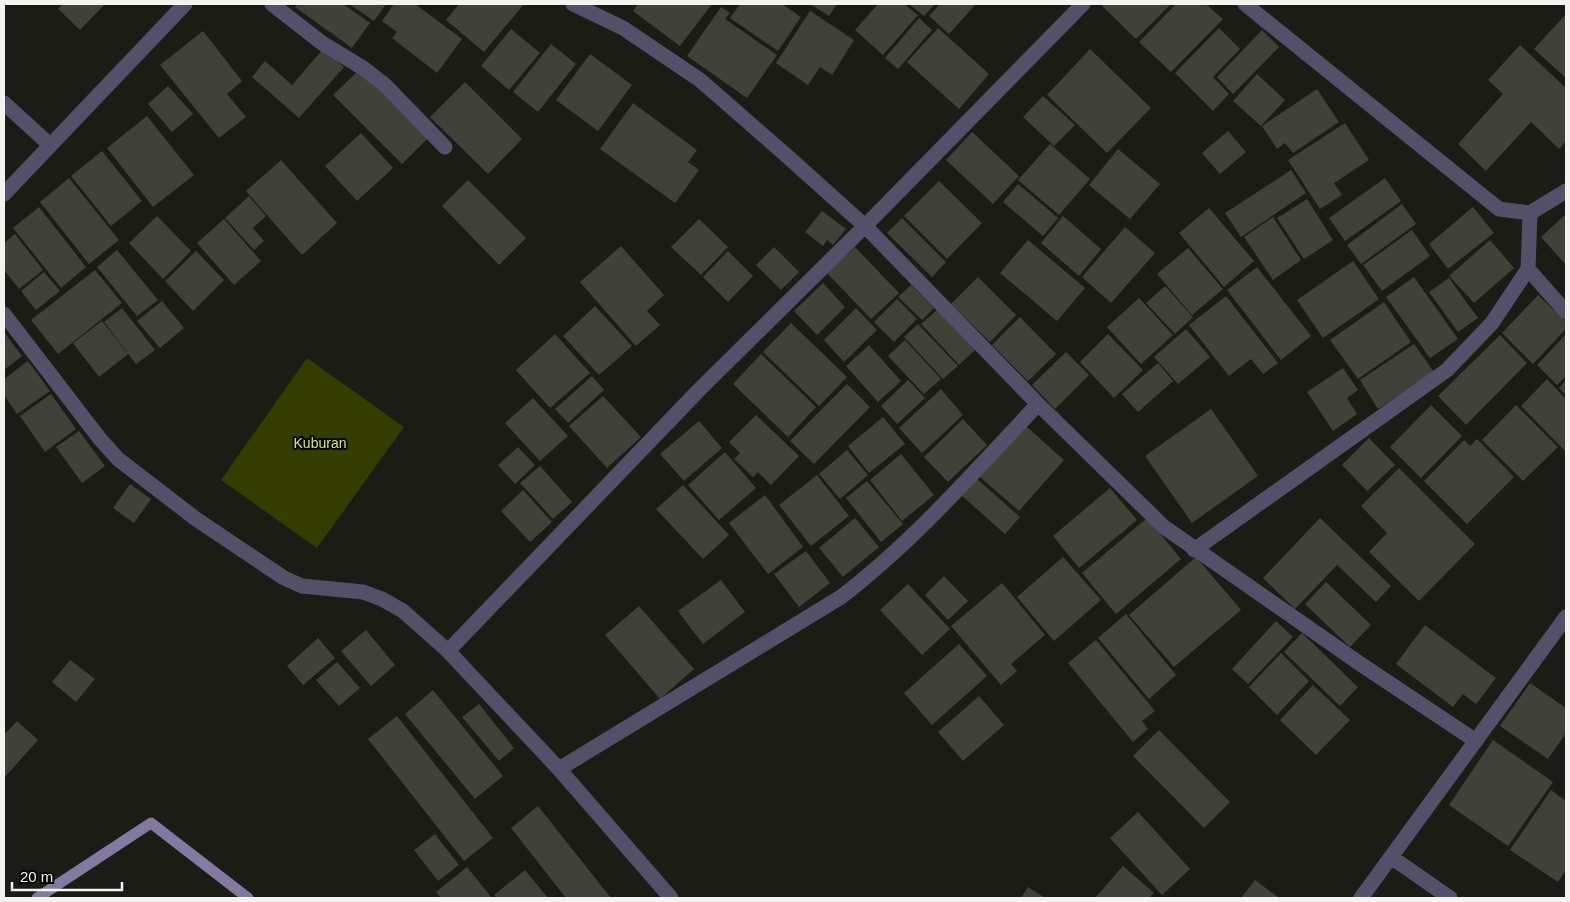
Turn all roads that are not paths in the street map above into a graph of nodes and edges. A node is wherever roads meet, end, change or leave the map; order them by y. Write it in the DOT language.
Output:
graph roads {
  1 [pos="185,4"];
  2 [pos="272,4"];
  3 [pos="573,4"];
  4 [pos="1082,4"];
  5 [pos="1245,4"];
  6 [pos="4,103"];
  7 [pos="50,145"];
  8 [pos="446,147"];
  9 [pos="1566,191"];
  10 [pos="4,194"];
  11 [pos="1530,213"];
  12 [pos="865,226"];
  13 [pos="1528,270"];
  14 [pos="1566,312"];
  15 [pos="4,314"];
  16 [pos="1038,404"];
  17 [pos="1194,550"];
  18 [pos="1564,623"];
  19 [pos="448,651"];
  20 [pos="1476,741"];
  21 [pos="559,769"];
  22 [pos="1390,857"];
  23 [pos="671,898"];
  24 [pos="1361,898"];
  25 [pos="1450,898"];
  1 -- 7 [label="street"];
  2 -- 8 [label="street"];
  3 -- 12 [label="street"];
  4 -- 12 [label="street"];
  5 -- 11 [label="street"];
  6 -- 7 [label="street"];
  7 -- 10 [label="street"];
  9 -- 11 [label="street"];
  11 -- 13 [label="street"];
  12 -- 16 [label="street"];
  12 -- 19 [label="street"];
  13 -- 14 [label="street"];
  13 -- 17 [label="street"];
  15 -- 19 [label="street"];
  16 -- 17 [label="street"];
  16 -- 21 [label="street"];
  17 -- 20 [label="street"];
  18 -- 20 [label="street"];
  19 -- 21 [label="street"];
  20 -- 22 [label="street"];
  21 -- 23 [label="street"];
  22 -- 24 [label="street"];
  22 -- 25 [label="street"];
}
